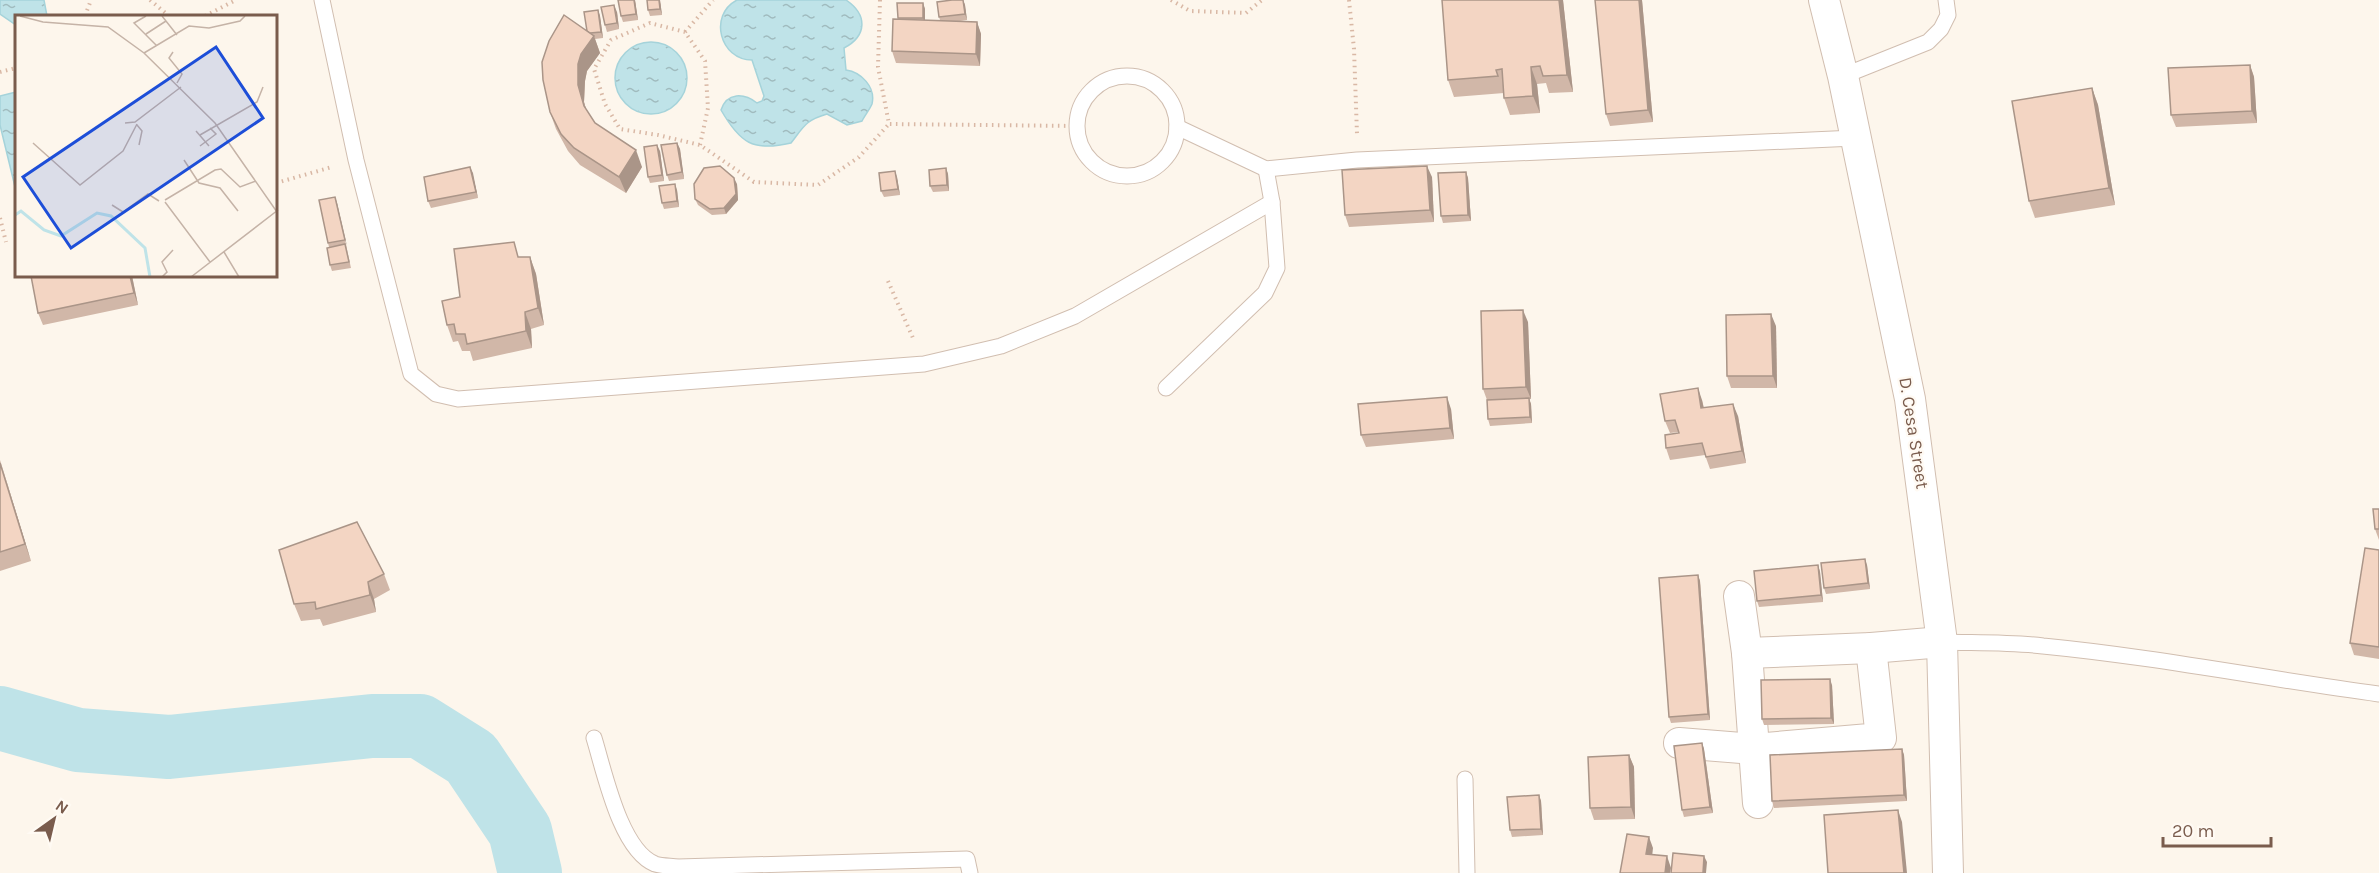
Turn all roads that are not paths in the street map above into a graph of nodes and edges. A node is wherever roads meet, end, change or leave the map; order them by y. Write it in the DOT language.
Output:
graph roads {
  1 [pos="322,0"];
  2 [pos="1824,0"];
  3 [pos="1946,0"];
  4 [pos="1843,76"];
  5 [pos="1177,127"];
  6 [pos="1855,138"];
  7 [pos="1266,169"];
  8 [pos="1272,202"];
  9 [pos="1166,388"];
  10 [pos="1739,596"];
  11 [pos="1942,642"];
  12 [pos="1871,648"];
  13 [pos="1747,653"];
  14 [pos="2379,694"];
  15 [pos="594,738"];
  16 [pos="1679,743"];
  17 [pos="1755,749"];
  18 [pos="1466,779"];
  19 [pos="1758,803"];
  20 [pos="970,873"];
  21 [pos="1467,873"];
  22 [pos="1947,873"];
  1 -- 8 [label="lane"];
  2 -- 4 [label="street, D. Cesa Street"];
  3 -- 4 [label="lane"];
  4 -- 6 [label="street, D. Cesa Street"];
  5 -- 5 [label="lane"];
  5 -- 7 [label="lane"];
  6 -- 7 [label="lane"];
  6 -- 11 [label="street, D. Cesa Street"];
  7 -- 8 [label="lane"];
  8 -- 9 [label="lane"];
  10 -- 13 [label="street"];
  11 -- 12 [label="street"];
  11 -- 14 [label="lane"];
  11 -- 22 [label="street, D. Cesa Street"];
  12 -- 13 [label="street"];
  12 -- 17 [label="street"];
  13 -- 17 [label="street"];
  15 -- 20 [label="lane"];
  16 -- 17 [label="street"];
  17 -- 19 [label="street"];
  18 -- 21 [label="lane"];
}
